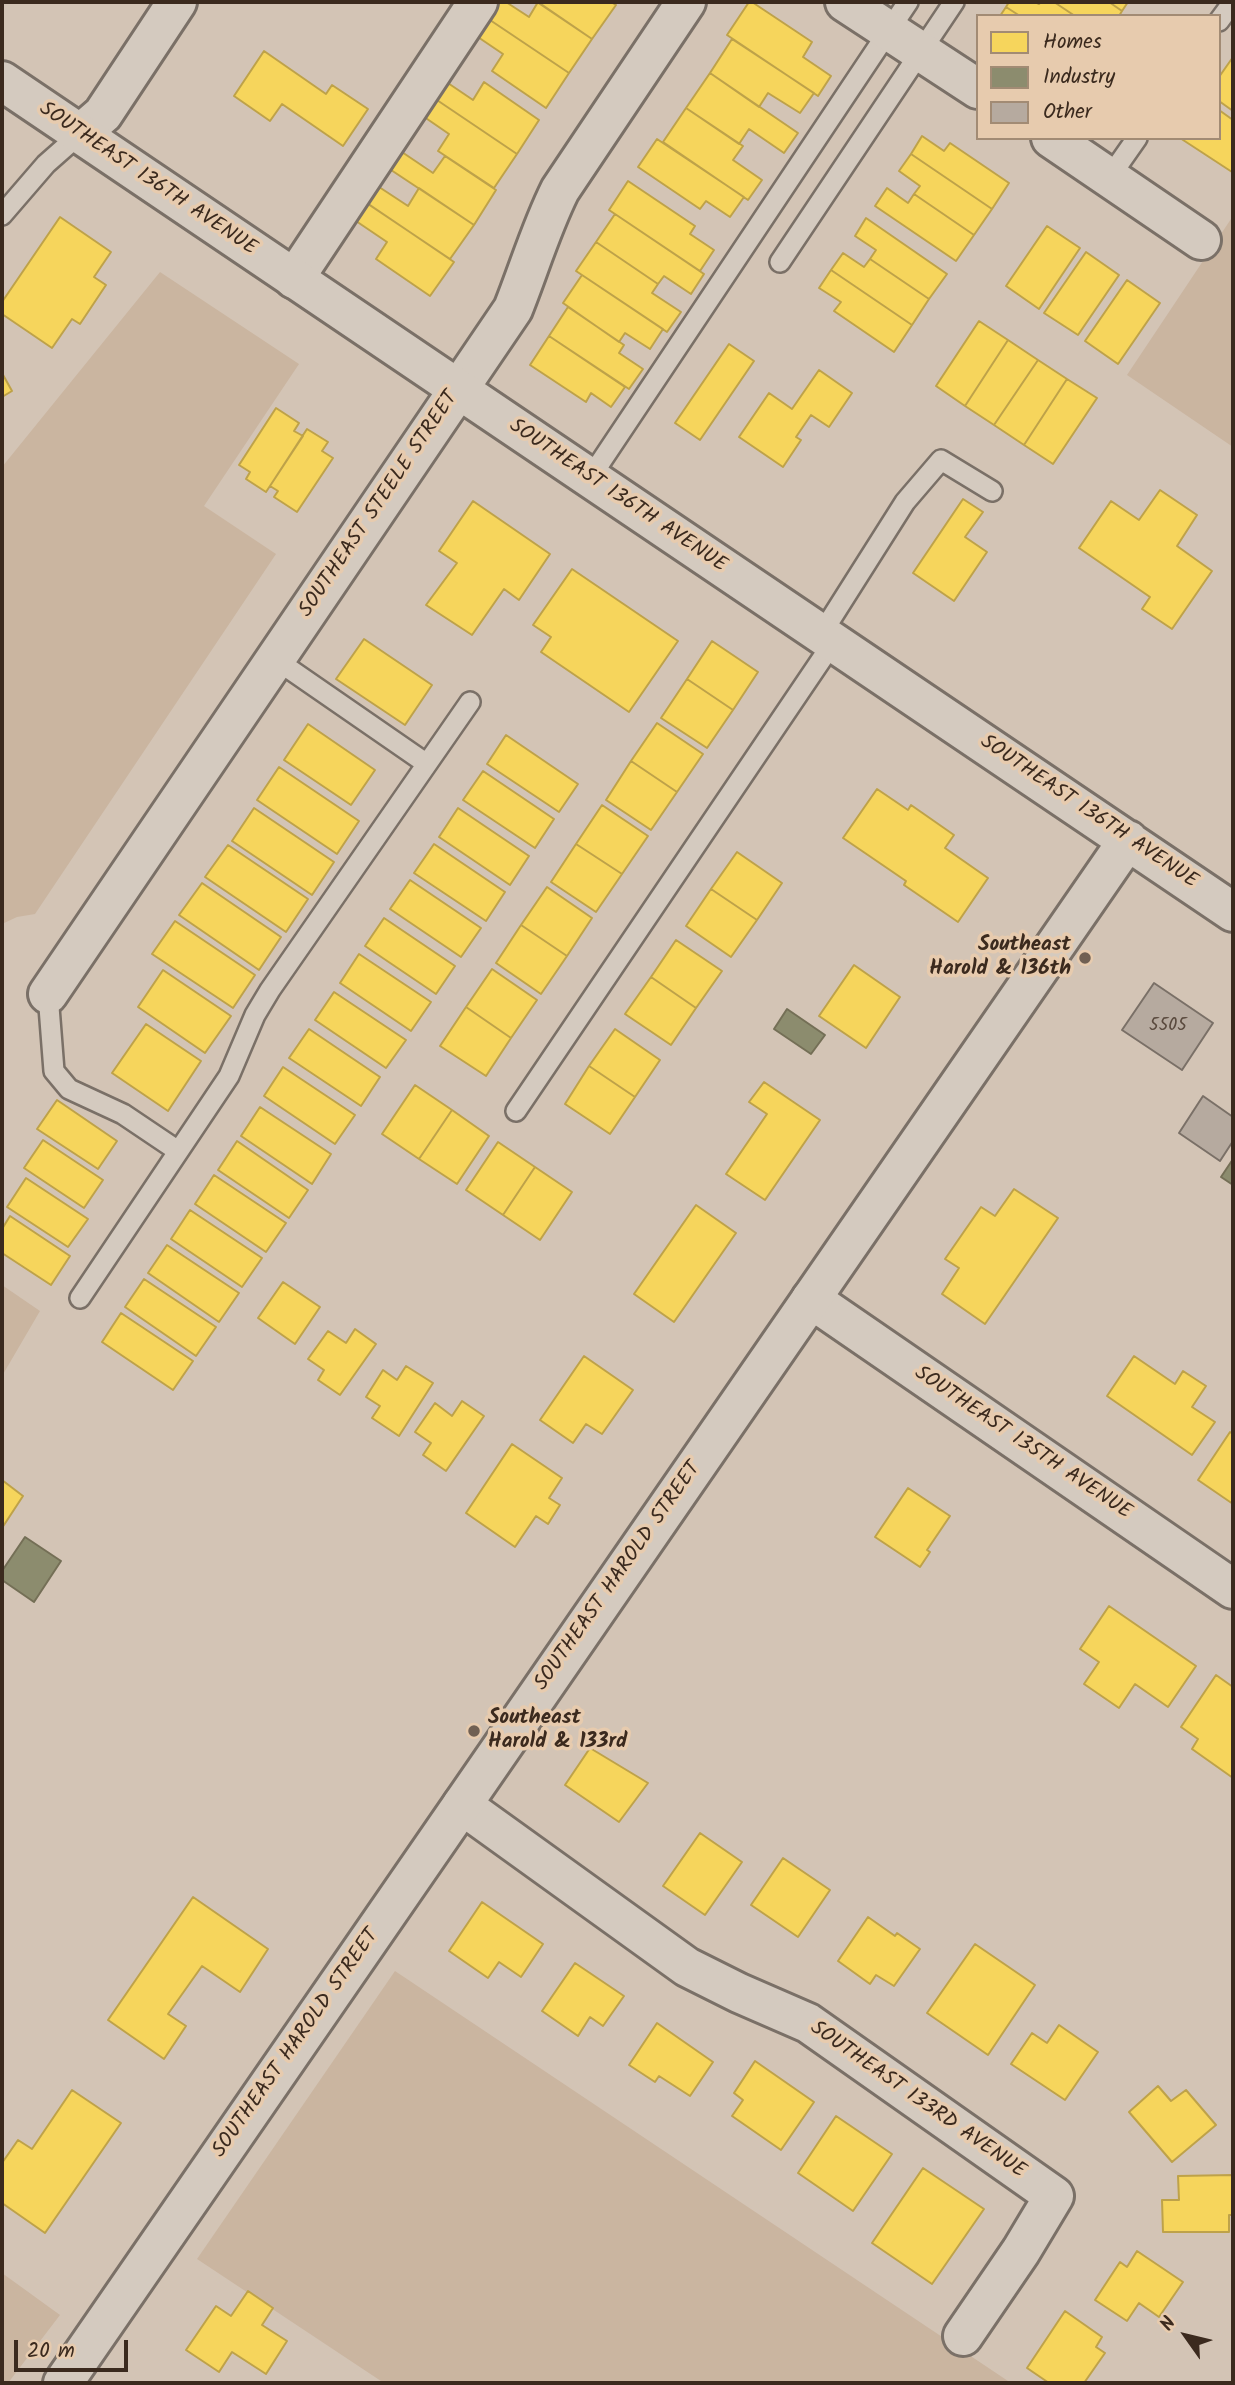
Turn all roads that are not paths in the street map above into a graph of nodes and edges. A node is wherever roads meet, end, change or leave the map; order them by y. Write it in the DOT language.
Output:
graph roads {
  1 [pos="177,2"];
  2 [pos="478,2"];
  3 [pos="686,2"];
  4 [pos="845,2"];
  5 [pos="954,2"];
  6 [pos="1233,2"];
  7 [pos="899,16"];
  8 [pos="1221,18"];
  9 [pos="921,50"];
  10 [pos="2,81"];
  11 [pos="976,88"];
  12 [pos="80,134"];
  13 [pos="1054,140"];
  14 [pos="1136,140"];
  15 [pos="1110,178"];
  16 [pos="2,215"];
  17 [pos="1201,240"];
  18 [pos="780,262"];
  19 [pos="294,279"];
  20 [pos="458,391"];
  21 [pos="590,478"];
  22 [pos="992,491"];
  23 [pos="828,637"];
  24 [pos="275,659"];
  25 [pos="470,702"];
  26 [pos="427,764"];
  27 [pos="1128,840"];
  28 [pos="1233,912"];
  29 [pos="47,994"];
  30 [pos="516,1111"];
  31 [pos="178,1151"];
  32 [pos="80,1298"];
  33 [pos="811,1299"];
  34 [pos="1233,1589"];
  35 [pos="462,1805"];
  36 [pos="962,2336"];
  37 [pos="63,2383"];
  1 -- 12 [label="street"];
  2 -- 19 [label="street"];
  3 -- 20 [label="street, SOUTHEAST STEELE STREET"];
  4 -- 7 [label="street"];
  5 -- 9 [label="lane"];
  6 -- 8 [label="lane"];
  7 -- 9 [label="street"];
  7 -- 21 [label="lane"];
  9 -- 11 [label="street"];
  9 -- 18 [label="lane"];
  10 -- 12 [label="street, SOUTHEAST 136TH AVENUE"];
  12 -- 16 [label="lane"];
  12 -- 19 [label="street, SOUTHEAST 136TH AVENUE"];
  13 -- 15 [label="street"];
  14 -- 15 [label="lane"];
  15 -- 17 [label="street"];
  19 -- 20 [label="street, SOUTHEAST 136TH AVENUE"];
  20 -- 21 [label="street, SOUTHEAST 136TH AVENUE"];
  20 -- 24 [label="street, SOUTHEAST STEELE STREET"];
  21 -- 23 [label="street, SOUTHEAST 136TH AVENUE"];
  22 -- 23 [label="lane"];
  23 -- 27 [label="street, SOUTHEAST 136TH AVENUE"];
  23 -- 30 [label="lane"];
  24 -- 26 [label="lane"];
  24 -- 29 [label="street, SOUTHEAST STEELE STREET"];
  25 -- 26 [label="lane"];
  26 -- 31 [label="lane"];
  27 -- 28 [label="street, SOUTHEAST 136TH AVENUE"];
  27 -- 33 [label="street, SOUTHEAST HAROLD STREET"];
  29 -- 31 [label="lane"];
  31 -- 32 [label="lane"];
  33 -- 34 [label="street, SOUTHEAST 135TH AVENUE"];
  33 -- 35 [label="street, SOUTHEAST HAROLD STREET"];
  35 -- 36 [label="street, SOUTHEAST 133RD AVENUE"];
  35 -- 37 [label="street, SOUTHEAST HAROLD STREET"];
}
